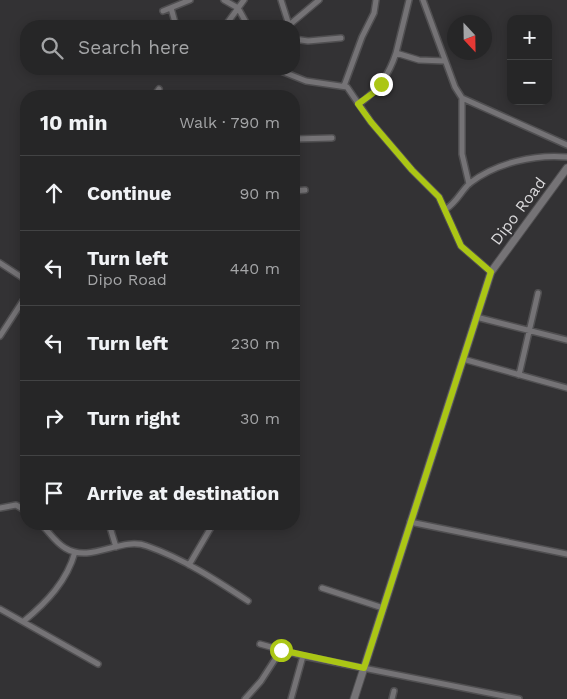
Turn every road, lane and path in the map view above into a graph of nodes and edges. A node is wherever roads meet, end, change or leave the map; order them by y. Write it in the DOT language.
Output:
graph roads {
  1 [pos="190,0"];
  2 [pos="224,0"];
  3 [pos="244,0"];
  4 [pos="281,0"];
  5 [pos="319,0"];
  6 [pos="376,0"];
  7 [pos="409,0"];
  8 [pos="423,0"];
  9 [pos="172,8"];
  10 [pos="238,8"];
  11 [pos="163,11"];
  12 [pos="175,20"];
  13 [pos="229,20"];
  14 [pos="245,20"];
  15 [pos="287,20"];
  16 [pos="296,20"];
  17 [pos="341,38"];
  18 [pos="300,40"];
  19 [pos="396,54"];
  20 [pos="445,61"];
  21 [pos="291,75"];
  22 [pos="344,86"];
  23 [pos="462,98"];
  24 [pos="358,104"];
  25 [pos="332,138"];
  26 [pos="300,140"];
  27 [pos="567,145"];
  28 [pos="567,156"];
  29 [pos="567,168"];
  30 [pos="469,184"];
  31 [pos="300,190"];
  32 [pos="305,190"];
  33 [pos="446,209"];
  34 [pos="0,263"];
  35 [pos="491,272"];
  36 [pos="20,276"];
  37 [pos="538,293"];
  38 [pos="20,305"];
  39 [pos="476,318"];
  40 [pos="529,331"];
  41 [pos="0,336"];
  42 [pos="567,340"];
  43 [pos="463,359"];
  44 [pos="520,375"];
  45 [pos="567,388"];
  46 [pos="20,507"];
  47 [pos="0,508"];
  48 [pos="409,522"];
  49 [pos="47,530"];
  50 [pos="111,530"];
  51 [pos="209,530"];
  52 [pos="116,546"];
  53 [pos="75,552"];
  54 [pos="567,554"];
  55 [pos="189,565"];
  56 [pos="322,588"];
  57 [pos="248,600"];
  58 [pos="383,608"];
  59 [pos="0,609"];
  60 [pos="24,621"];
  61 [pos="260,644"];
  62 [pos="281,650"];
  63 [pos="303,656"];
  64 [pos="98,664"];
  65 [pos="364,668"];
  66 [pos="394,691"];
  67 [pos="245,699"];
  68 [pos="291,699"];
  69 [pos="354,699"];
  70 [pos="392,699"];
  71 [pos="519,699"];
  1 -- 9 [label="street"];
  2 -- 10 [label="street"];
  3 -- 10 [label="street"];
  4 -- 15 [label="street"];
  5 -- 16 [label="street"];
  6 -- 22 [label="street"];
  7 -- 19 [label="street"];
  8 -- 20 [label="street"];
  9 -- 11 [label="street"];
  9 -- 12 [label="street"];
  10 -- 13 [label="street"];
  10 -- 14 [label="street"];
  17 -- 18 [label="street"];
  19 -- 20 [label="street"];
  19 -- 24 [label="street"];
  20 -- 23 [label="street"];
  21 -- 22 [label="street"];
  22 -- 24 [label="street"];
  23 -- 27 [label="street"];
  23 -- 30 [label="street"];
  24 -- 33 [label="street"];
  25 -- 26 [label="street"];
  28 -- 30 [label="street"];
  29 -- 35 [label="main road, Dipo Road"];
  30 -- 33 [label="street"];
  31 -- 32 [label="street"];
  33 -- 35 [label="street"];
  34 -- 36 [label="street"];
  35 -- 39 [label="main road, Dipo Road"];
  37 -- 40 [label="street"];
  38 -- 41 [label="street"];
  39 -- 40 [label="street"];
  39 -- 43 [label="main road, Dipo Road"];
  40 -- 42 [label="street"];
  40 -- 44 [label="street"];
  43 -- 44 [label="street"];
  43 -- 48 [label="main road, Dipo Road"];
  44 -- 45 [label="street"];
  46 -- 47 [label="street"];
  48 -- 54 [label="street"];
  48 -- 58 [label="main road, Dipo Road"];
  49 -- 53 [label="street"];
  50 -- 52 [label="street"];
  51 -- 55 [label="street"];
  52 -- 53 [label="street"];
  52 -- 55 [label="street"];
  53 -- 60 [label="street"];
  55 -- 57 [label="street"];
  56 -- 58 [label="street"];
  58 -- 65 [label="main road, Dipo Road"];
  59 -- 60 [label="street"];
  60 -- 64 [label="street"];
  61 -- 62 [label="street"];
  62 -- 63 [label="street"];
  62 -- 67 [label="street"];
  63 -- 65 [label="street"];
  63 -- 68 [label="street"];
  65 -- 69 [label="main road, Dipo Road"];
  65 -- 71 [label="street"];
  66 -- 70 [label="street"];
}
